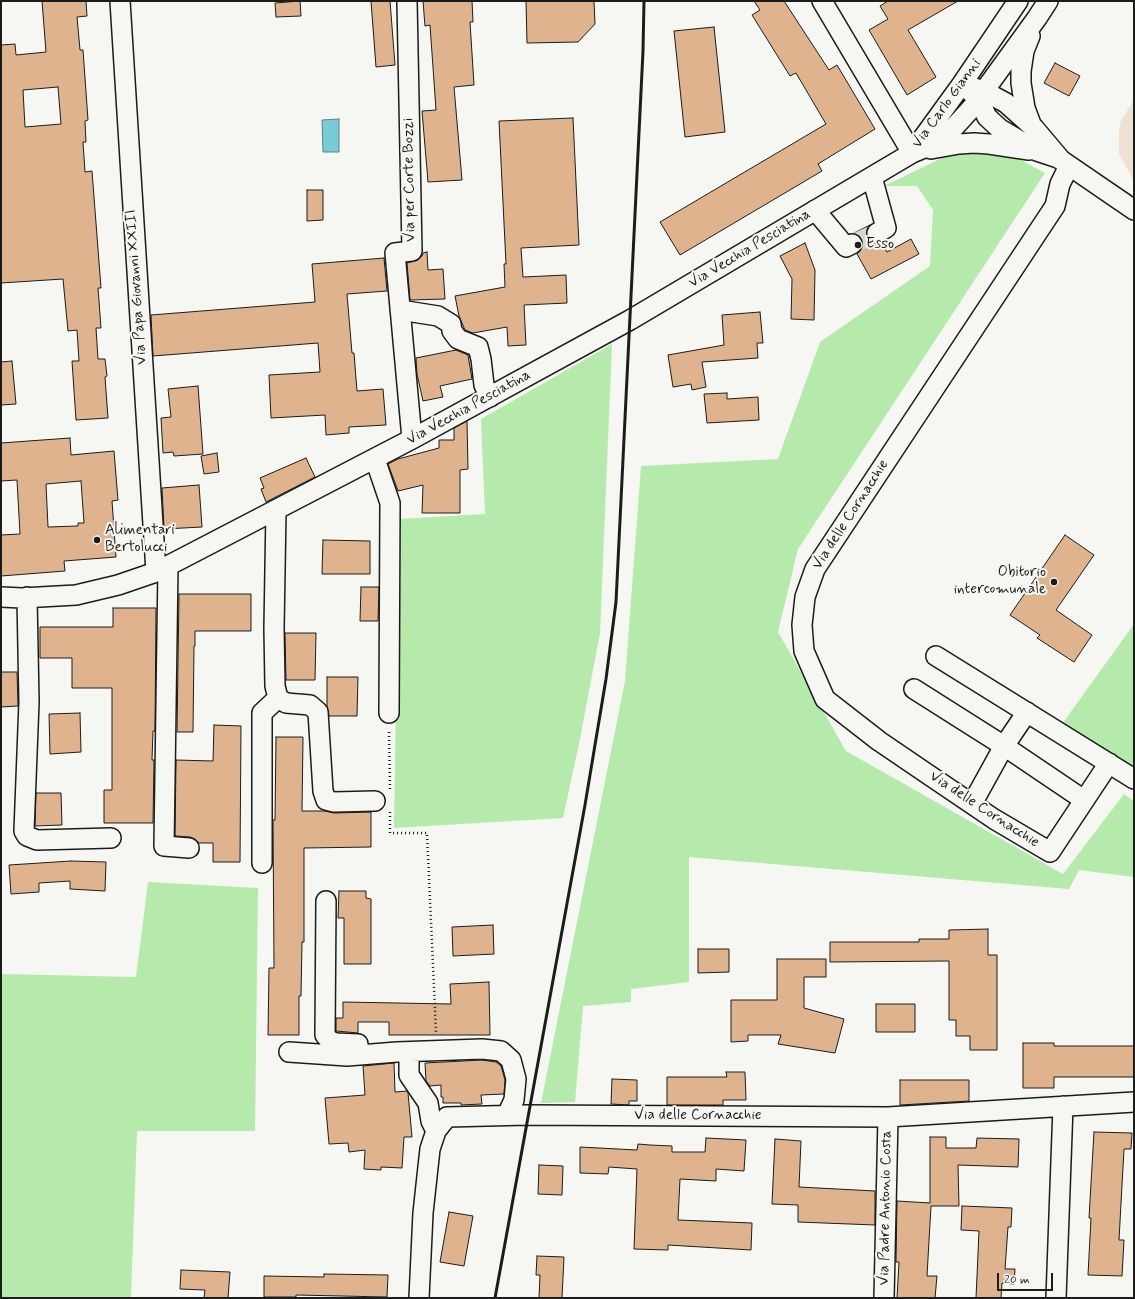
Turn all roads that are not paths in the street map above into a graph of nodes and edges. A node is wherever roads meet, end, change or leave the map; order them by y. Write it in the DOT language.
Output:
graph roads {
  1 [pos="120,1"];
  2 [pos="406,1"];
  3 [pos="822,1"];
  4 [pos="1018,1"];
  5 [pos="1048,1"];
  6 [pos="1038,18"];
  7 [pos="962,84"];
  8 [pos="982,95"];
  9 [pos="1034,128"];
  10 [pos="1037,151"];
  11 [pos="912,153"];
  12 [pos="1065,163"];
  13 [pos="872,177"];
  14 [pos="815,210"];
  15 [pos="1134,210"];
  16 [pos="877,233"];
  17 [pos="852,244"];
  18 [pos="400,310"];
  19 [pos="490,397"];
  20 [pos="412,440"];
  21 [pos="375,459"];
  22 [pos="276,510"];
  23 [pos="162,569"];
  24 [pos="1,597"];
  25 [pos="27,597"];
  26 [pos="936,656"];
  27 [pos="914,689"];
  28 [pos="278,698"];
  29 [pos="1027,712"];
  30 [pos="388,713"];
  31 [pos="1004,746"];
  32 [pos="1109,763"];
  33 [pos="1134,779"];
  34 [pos="1084,800"];
  35 [pos="972,804"];
  36 [pos="383,806"];
  37 [pos="111,838"];
  38 [pos="189,848"];
  39 [pos="262,863"];
  40 [pos="326,901"];
  41 [pos="289,1052"];
  42 [pos="403,1052"];
  43 [pos="1134,1102"];
  44 [pos="1063,1106"];
  45 [pos="507,1115"];
  46 [pos="888,1117"];
  47 [pos="436,1131"];
  48 [pos="419,1298"];
  49 [pos="884,1298"];
  50 [pos="1056,1298"];
  1 -- 23 [label="street, Via Papa Giovanni XXIII"];
  2 -- 18 [label="street, Via per Corte Bozzi"];
  3 -- 11 [label="street"];
  4 -- 7 [label="street, Via Carlo Gianni"];
  5 -- 6 [label="street, Via Carlo Gianni"];
  6 -- 8 [label="street, Via Carlo Gianni"];
  6 -- 9 [label="street"];
  7 -- 8 [label="street"];
  7 -- 11 [label="street, Via Carlo Gianni"];
  8 -- 9 [label="street"];
  8 -- 10 [label="street"];
  8 -- 11 [label="street, Via Carlo Gianni"];
  9 -- 12 [label="street"];
  10 -- 11 [label="street"];
  10 -- 12 [label="street"];
  11 -- 13 [label="street, Via Vecchia Pesciatina"];
  12 -- 15 [label="street"];
  12 -- 35 [label="street, Via delle Cornacchie"];
  13 -- 14 [label="street, Via Vecchia Pesciatina"];
  13 -- 16 [label="street"];
  14 -- 17 [label="street"];
  14 -- 19 [label="street, Via Vecchia Pesciatina"];
  18 -- 19 [label="street"];
  18 -- 20 [label="street, Via per Corte Bozzi"];
  19 -- 20 [label="street, Via Vecchia Pesciatina"];
  20 -- 21 [label="street, Via Vecchia Pesciatina"];
  21 -- 22 [label="street, Via Vecchia Pesciatina"];
  21 -- 30 [label="street"];
  22 -- 23 [label="street, Via Vecchia Pesciatina"];
  22 -- 28 [label="street"];
  23 -- 25 [label="street, Via Vecchia Pesciatina"];
  23 -- 38 [label="street, Via Papa Giovanni XXIII"];
  24 -- 25 [label="street, Via Vecchia Pesciatina"];
  25 -- 37 [label="street"];
  26 -- 29 [label="street"];
  27 -- 31 [label="street"];
  28 -- 36 [label="street"];
  28 -- 39 [label="street"];
  29 -- 31 [label="street"];
  29 -- 32 [label="street"];
  31 -- 34 [label="street"];
  31 -- 35 [label="street"];
  32 -- 33 [label="street"];
  32 -- 34 [label="street, Via delle Cornacchie"];
  34 -- 35 [label="street, Via delle Cornacchie"];
  40 -- 42 [label="street"];
  41 -- 42 [label="street"];
  42 -- 45 [label="street"];
  42 -- 47 [label="street"];
  43 -- 44 [label="street, Via delle Cornacchie"];
  44 -- 46 [label="street, Via delle Cornacchie"];
  44 -- 50 [label="street"];
  45 -- 46 [label="street, Via delle Cornacchie"];
  45 -- 47 [label="street, Via delle Cornacchie"];
  46 -- 49 [label="street, Via Padre Antonio Costa"];
  47 -- 48 [label="street, Via delle Cornacchie"];
}
